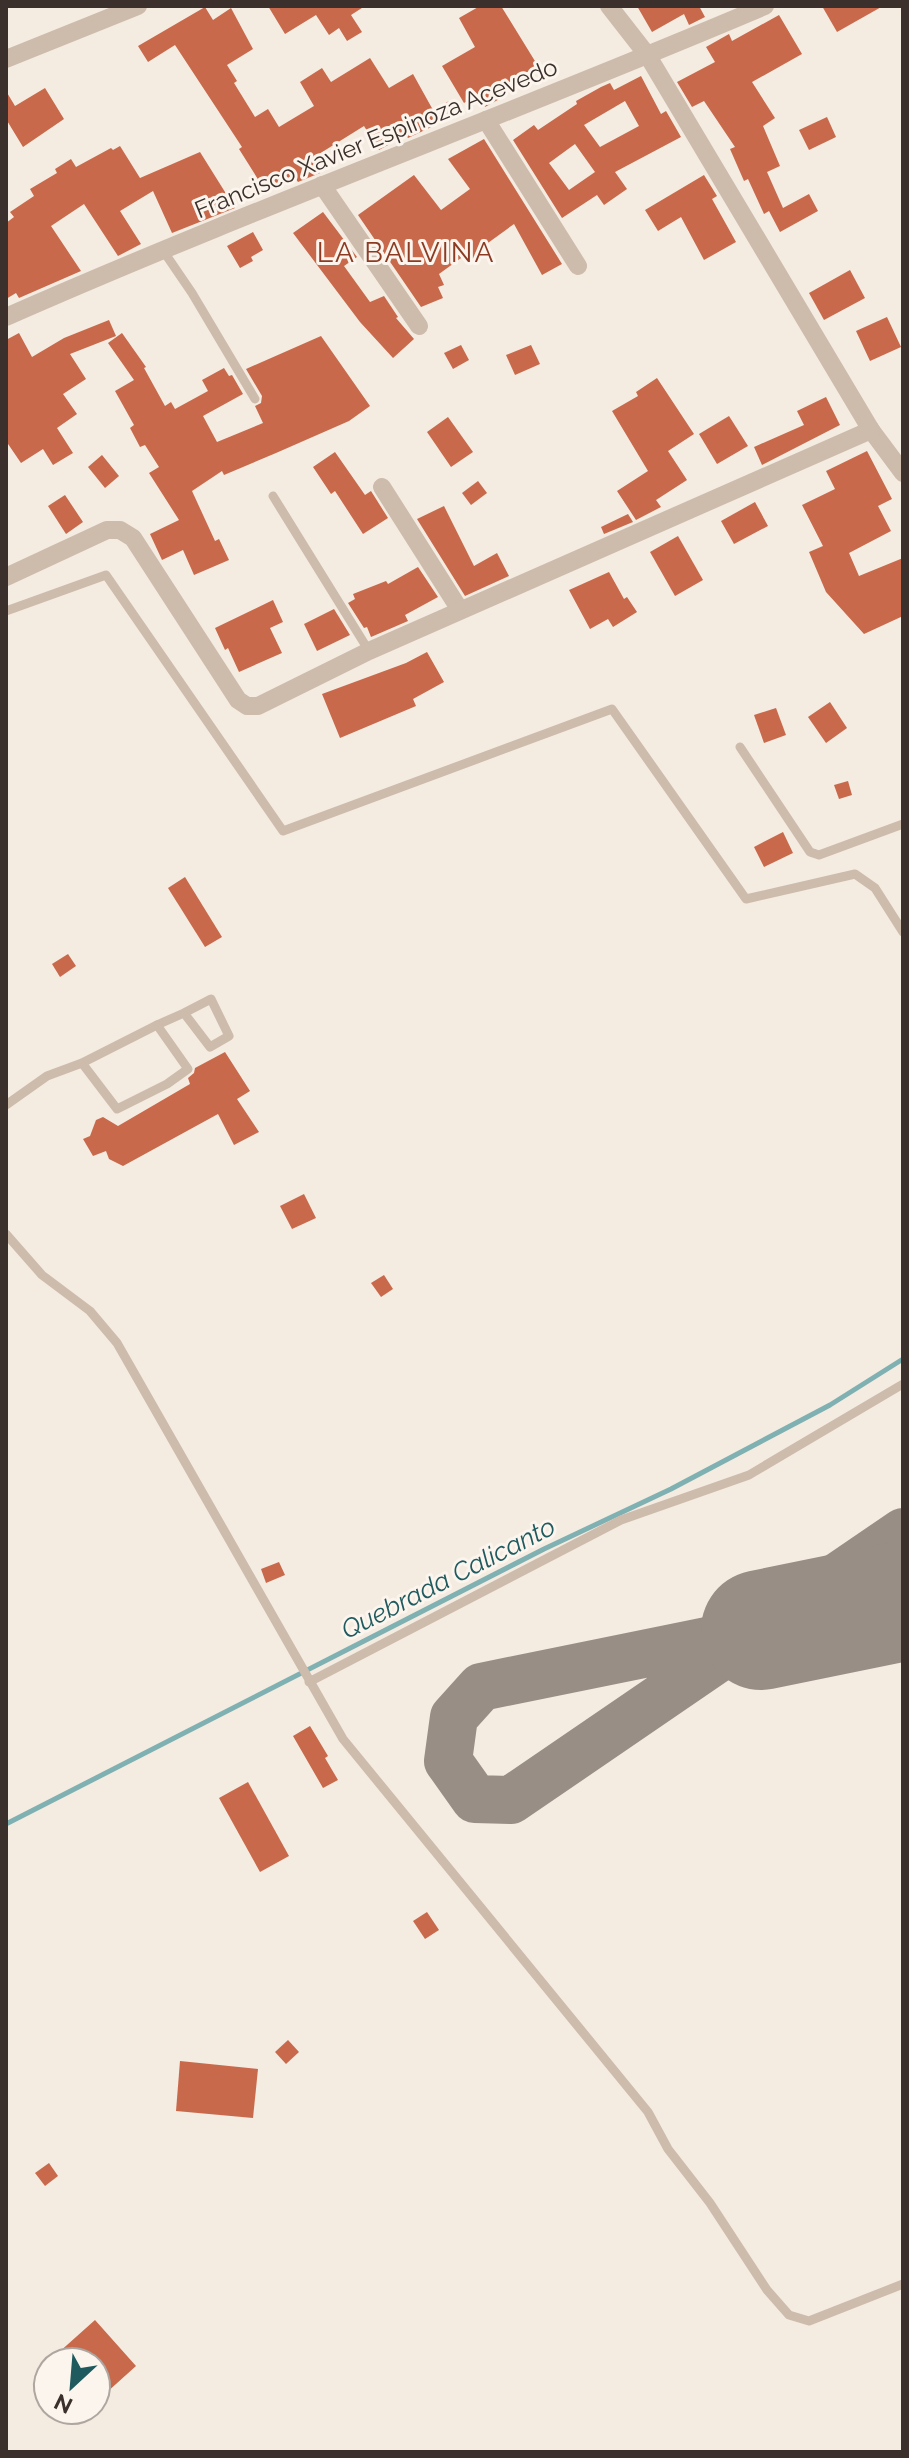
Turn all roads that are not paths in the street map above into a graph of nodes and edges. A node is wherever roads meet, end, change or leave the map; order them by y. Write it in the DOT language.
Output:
graph roads {
  1 [pos="138,6"];
  2 [pos="609,6"];
  3 [pos="765,6"];
  4 [pos="648,56"];
  5 [pos="6,59"];
  6 [pos="486,120"];
  7 [pos="322,185"];
  8 [pos="162,249"];
  9 [pos="578,266"];
  10 [pos="6,317"];
  11 [pos="419,326"];
  12 [pos="255,399"];
  13 [pos="871,430"];
  14 [pos="897,455"];
  15 [pos="903,473"];
  16 [pos="382,487"];
  17 [pos="273,496"];
  18 [pos="6,577"];
  19 [pos="460,610"];
  20 [pos="6,611"];
  21 [pos="369,651"];
  22 [pos="740,747"];
  23 [pos="903,824"];
  24 [pos="903,932"];
  25 [pos="184,1013"];
  26 [pos="157,1025"];
  27 [pos="82,1063"];
  28 [pos="6,1105"];
  29 [pos="6,1234"];
  30 [pos="903,1384"];
  31 [pos="309,1682"];
  32 [pos="903,2284"];
  1 -- 5 [label="street"];
  2 -- 4 [label="street"];
  3 -- 4 [label="street, Francisco Xavier Espinoza Acevedo"];
  4 -- 6 [label="street, Francisco Xavier Espinoza Acevedo"];
  4 -- 13 [label="street"];
  6 -- 7 [label="street, Francisco Xavier Espinoza Acevedo"];
  6 -- 9 [label="street"];
  7 -- 8 [label="street, Francisco Xavier Espinoza Acevedo"];
  7 -- 11 [label="street"];
  8 -- 10 [label="street, Francisco Xavier Espinoza Acevedo"];
  8 -- 12 [label="lane"];
  13 -- 14 [label="street"];
  13 -- 19 [label="street"];
  14 -- 15 [label="street"];
  16 -- 19 [label="street"];
  17 -- 21 [label="lane"];
  18 -- 21 [label="street"];
  19 -- 21 [label="street"];
  20 -- 24 [label="lane"];
  22 -- 23 [label="lane"];
  25 -- 25 [label="lane"];
  25 -- 26 [label="lane"];
  26 -- 27 [label="lane"];
  26 -- 27 [label="lane"];
  27 -- 28 [label="lane"];
  29 -- 31 [label="lane"];
  30 -- 31 [label="lane"];
  31 -- 32 [label="lane"];
}
